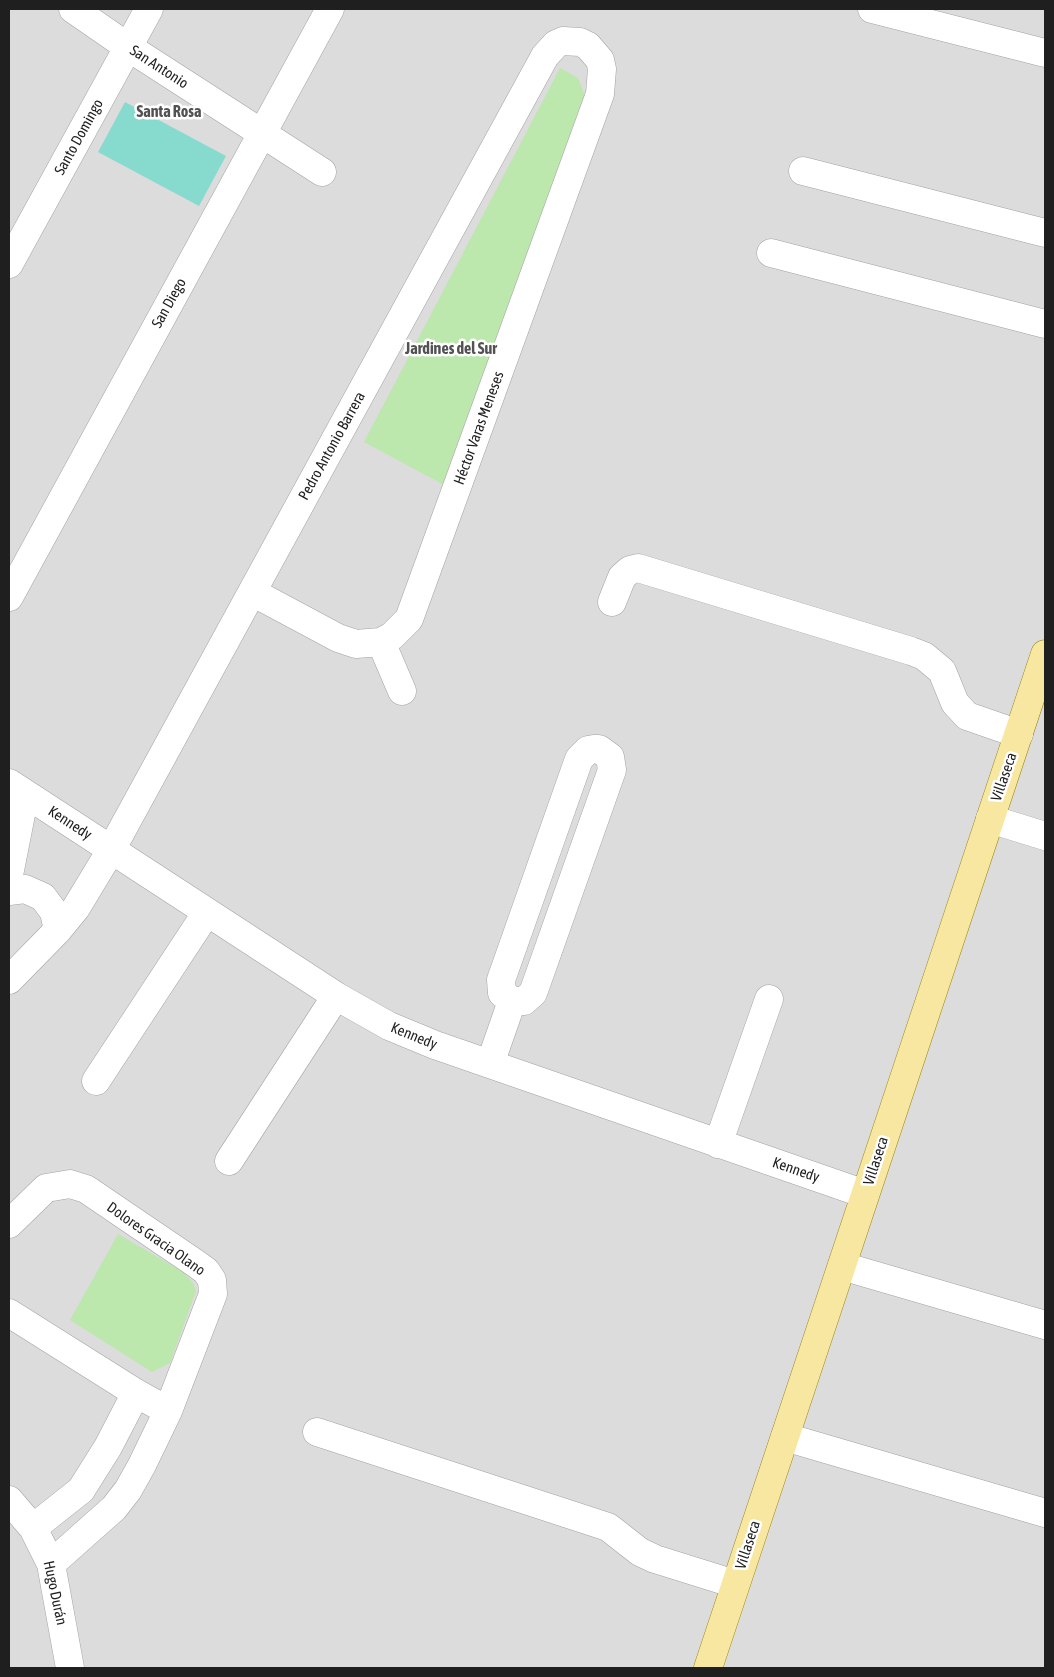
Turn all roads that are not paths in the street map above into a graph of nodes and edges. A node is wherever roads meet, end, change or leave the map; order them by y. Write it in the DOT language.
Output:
graph roads {
  1 [pos="73,9"];
  2 [pos="149,9"];
  3 [pos="330,9"];
  4 [pos="872,9"];
  5 [pos="556,44"];
  6 [pos="128,47"];
  7 [pos="1045,53"];
  8 [pos="261,134"];
  9 [pos="803,171"];
  10 [pos="322,172"];
  11 [pos="1045,233"];
  12 [pos="771,253"];
  13 [pos="9,264"];
  14 [pos="1045,324"];
  15 [pos="252,592"];
  16 [pos="9,597"];
  17 [pos="612,602"];
  18 [pos="381,642"];
  19 [pos="1045,654"];
  20 [pos="402,691"];
  21 [pos="1018,734"];
  22 [pos="17,789"];
  23 [pos="990,819"];
  24 [pos="1045,836"];
  25 [pos="111,850"];
  26 [pos="543,861"];
  27 [pos="575,873"];
  28 [pos="9,875"];
  29 [pos="9,891"];
  30 [pos="207,912"];
  31 [pos="58,930"];
  32 [pos="9,980"];
  33 [pos="336,996"];
  34 [pos="769,999"];
  35 [pos="512,1001"];
  36 [pos="490,1064"];
  37 [pos="96,1081"];
  38 [pos="718,1144"];
  39 [pos="229,1162"];
  40 [pos="865,1194"];
  41 [pos="9,1224"];
  42 [pos="842,1266"];
  43 [pos="9,1313"];
  44 [pos="1045,1325"];
  45 [pos="136,1393"];
  46 [pos="168,1411"];
  47 [pos="317,1432"];
  48 [pos="784,1437"];
  49 [pos="9,1500"];
  50 [pos="1045,1513"];
  51 [pos="33,1528"];
  52 [pos="51,1564"];
  53 [pos="736,1584"];
  54 [pos="70,1668"];
  55 [pos="708,1668"];
  1 -- 6 [label="street, San Antonio"];
  2 -- 6 [label="street, Santo Domingo"];
  3 -- 8 [label="street, San Diego"];
  4 -- 7 [label="street"];
  5 -- 15 [label="street, Pedro Antonio Barrera"];
  5 -- 18 [label="street, Héctor Varas Meneses"];
  6 -- 8 [label="street, San Antonio"];
  6 -- 13 [label="street, Santo Domingo"];
  8 -- 10 [label="street, San Antonio"];
  8 -- 16 [label="street, San Diego"];
  9 -- 11 [label="street"];
  12 -- 14 [label="street"];
  15 -- 18 [label="street"];
  15 -- 25 [label="street, Pedro Antonio Barrera"];
  17 -- 21 [label="street"];
  18 -- 20 [label="street"];
  19 -- 21 [label="main road, Villaseca"];
  21 -- 23 [label="main road, Villaseca"];
  22 -- 25 [label="street, Kennedy"];
  22 -- 28 [label="street"];
  23 -- 24 [label="street"];
  23 -- 40 [label="main road, Villaseca"];
  25 -- 30 [label="street, Kennedy"];
  25 -- 31 [label="street, Pedro Antonio Barrera"];
  26 -- 27 [label="street"];
  26 -- 27 [label="street"];
  26 -- 35 [label="street"];
  27 -- 35 [label="street"];
  29 -- 31 [label="street"];
  30 -- 33 [label="street, Kennedy"];
  30 -- 37 [label="street"];
  31 -- 32 [label="street, Pedro Antonio Barrera"];
  33 -- 36 [label="street, Kennedy"];
  33 -- 39 [label="street"];
  34 -- 38 [label="street"];
  35 -- 36 [label="street"];
  36 -- 38 [label="street, Kennedy"];
  38 -- 40 [label="street, Kennedy"];
  40 -- 42 [label="main road, Villaseca"];
  41 -- 46 [label="street, Dolores Gracia Olano"];
  42 -- 44 [label="street"];
  42 -- 48 [label="main road, Villaseca"];
  43 -- 45 [label="street"];
  45 -- 46 [label="street"];
  45 -- 51 [label="street"];
  46 -- 52 [label="street, Dolores Gracia Olano"];
  47 -- 53 [label="street"];
  48 -- 50 [label="street"];
  48 -- 53 [label="main road, Villaseca"];
  49 -- 51 [label="street, Hugo Durán"];
  51 -- 52 [label="street, Hugo Durán"];
  52 -- 54 [label="street, Hugo Durán"];
  53 -- 55 [label="main road, Villaseca"];
}
